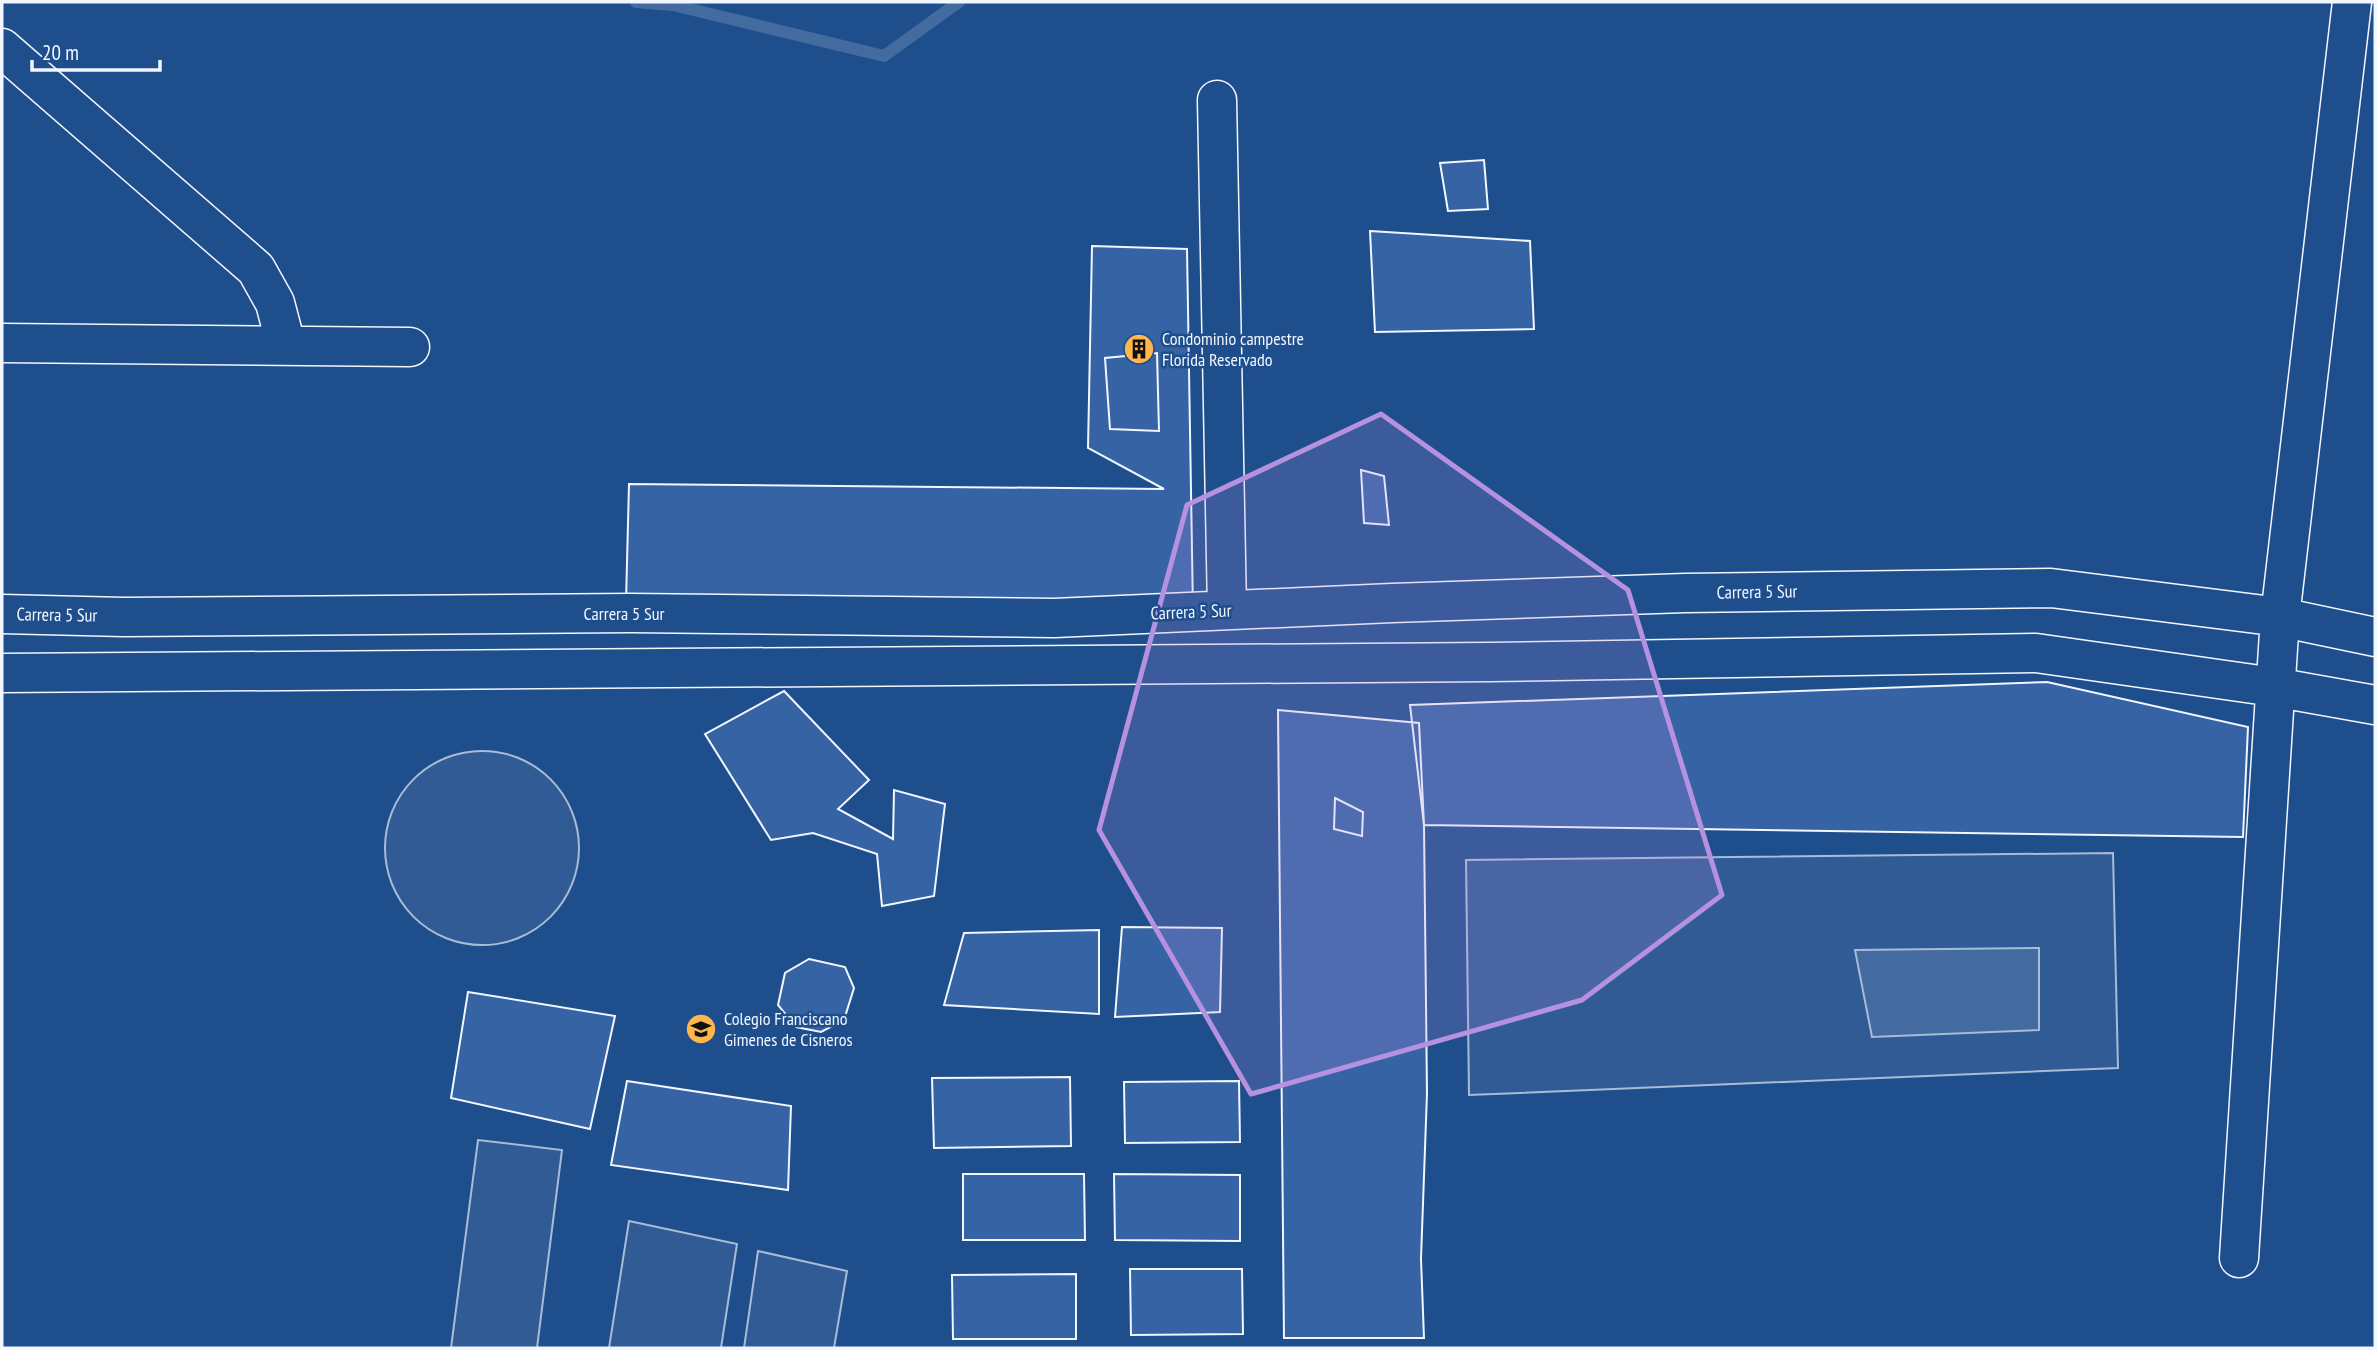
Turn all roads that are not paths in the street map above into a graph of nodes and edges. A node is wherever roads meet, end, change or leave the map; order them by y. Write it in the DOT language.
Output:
graph roads {
  1 [pos="2352,2"];
  2 [pos="2,48"];
  3 [pos="1217,100"];
  4 [pos="2,343"];
  5 [pos="286,345"];
  6 [pos="411,347"];
  7 [pos="1227,610"];
  8 [pos="2,614"];
  9 [pos="2280,617"];
  10 [pos="2375,638"];
  11 [pos="2,673"];
  12 [pos="2274,687"];
  13 [pos="2375,705"];
  14 [pos="2239,1258"];
  1 -- 9 [label="street"];
  2 -- 5 [label="street"];
  3 -- 7 [label="street"];
  4 -- 5 [label="street"];
  5 -- 6 [label="street"];
  7 -- 8 [label="street, Carrera 5 Sur"];
  7 -- 9 [label="street, Carrera 5 Sur"];
  9 -- 10 [label="street, Carrera 5 Sur"];
  9 -- 12 [label="street"];
  11 -- 12 [label="street"];
  12 -- 13 [label="street"];
  12 -- 14 [label="street"];
}
